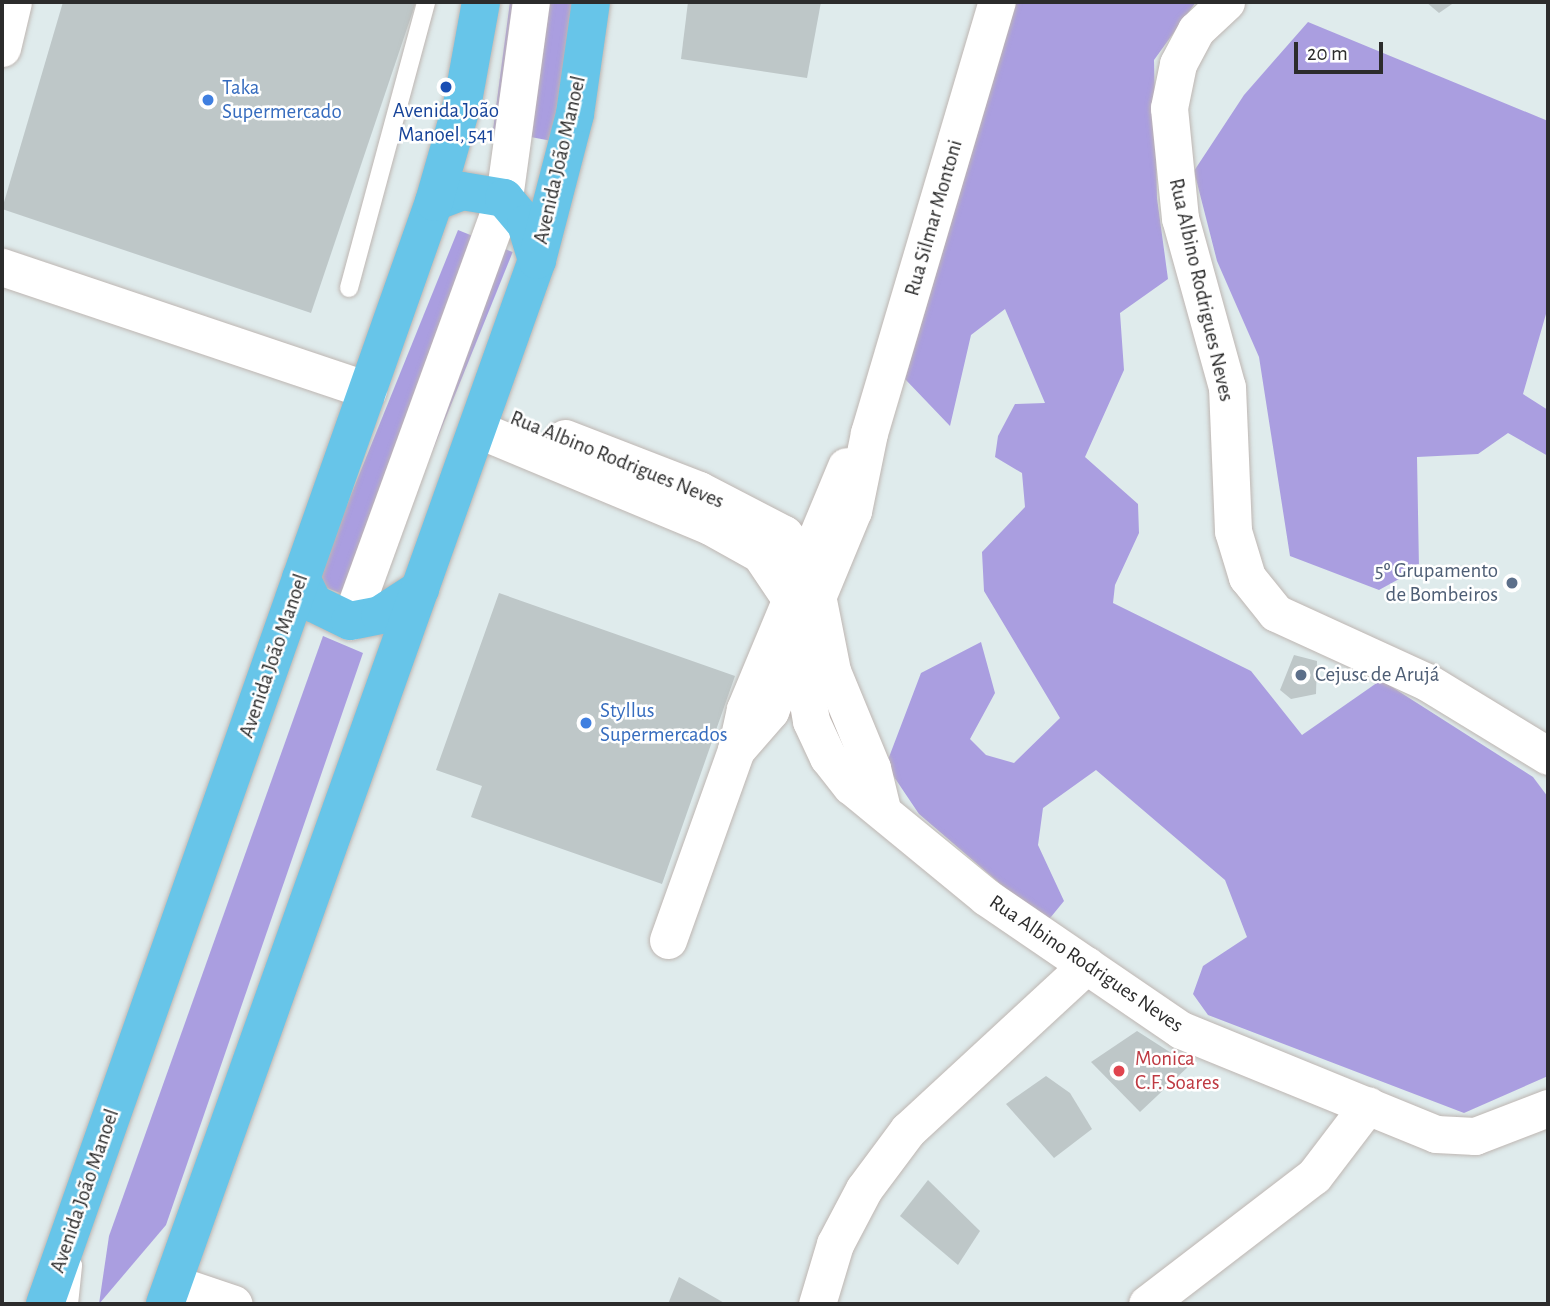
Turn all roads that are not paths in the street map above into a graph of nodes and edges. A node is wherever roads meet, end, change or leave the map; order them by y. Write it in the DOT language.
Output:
graph roads {
  1 [pos="13,2"];
  2 [pos="426,2"];
  3 [pos="481,2"];
  4 [pos="531,2"];
  5 [pos="591,2"];
  6 [pos="997,2"];
  7 [pos="1226,2"];
  8 [pos="2,48"];
  9 [pos="504,198"];
  10 [pos="434,202"];
  11 [pos="537,260"];
  12 [pos="2,267"];
  13 [pos="349,288"];
  14 [pos="368,390"];
  15 [pos="481,418"];
  16 [pos="869,433"];
  17 [pos="804,559"];
  18 [pos="301,578"];
  19 [pos="420,589"];
  20 [pos="804,600"];
  21 [pos="351,621"];
  22 [pos="796,655"];
  23 [pos="748,737"];
  24 [pos="820,740"];
  25 [pos="1548,756"];
  26 [pos="882,809"];
  27 [pos="668,940"];
  28 [pos="1087,965"];
  29 [pos="1368,1105"];
  30 [pos="1548,1108"];
  31 [pos="78,1209"];
  32 [pos="168,1294"];
  33 [pos="45,1304"];
  34 [pos="69,1304"];
  35 [pos="234,1304"];
  36 [pos="817,1304"];
  37 [pos="1147,1304"];
  1 -- 8 [label="street"];
  2 -- 13 [label="lane"];
  3 -- 10 [label="main road, Avenida João Manoel"];
  4 -- 9 [label="street"];
  5 -- 11 [label="main road, Avenida João Manoel"];
  6 -- 16 [label="street, Rua Silmar Montoni"];
  7 -- 25 [label="street, Rua Albino Rodrigues Neves"];
  9 -- 10 [label="main road"];
  9 -- 11 [label="main road"];
  9 -- 21 [label="street"];
  10 -- 14 [label="main road, Avenida João Manoel"];
  11 -- 15 [label="main road, Avenida João Manoel"];
  12 -- 14 [label="street"];
  14 -- 18 [label="main road, Avenida João Manoel"];
  15 -- 17 [label="street, Rua Albino Rodrigues Neves"];
  15 -- 19 [label="main road, Avenida João Manoel"];
  15 -- 20 [label="street, Rua Albino Rodrigues Neves"];
  16 -- 17 [label="street, Rua Silmar Montoni"];
  16 -- 20 [label="street, Rua Silmar Montoni"];
  17 -- 20 [label="street, Rua Silmar Montoni"];
  18 -- 21 [label="main road"];
  18 -- 31 [label="main road, Avenida João Manoel"];
  19 -- 21 [label="main road"];
  19 -- 32 [label="main road, Avenida João Manoel"];
  20 -- 22 [label="street, Rua Albino Rodrigues Neves"];
  20 -- 23 [label="street"];
  20 -- 26 [label="street, Rua Albino Rodrigues Neves"];
  22 -- 23 [label="street"];
  22 -- 24 [label="street, Rua Albino Rodrigues Neves"];
  23 -- 24 [label="street"];
  23 -- 27 [label="street"];
  24 -- 26 [label="street, Rua Albino Rodrigues Neves"];
  26 -- 28 [label="street, Rua Albino Rodrigues Neves"];
  28 -- 29 [label="street, Rua Albino Rodrigues Neves"];
  28 -- 36 [label="street"];
  29 -- 30 [label="street, Rua Albino Rodrigues Neves"];
  29 -- 37 [label="street"];
  31 -- 33 [label="main road, Avenida João Manoel"];
  31 -- 34 [label="lane"];
  32 -- 35 [label="street"];
}
